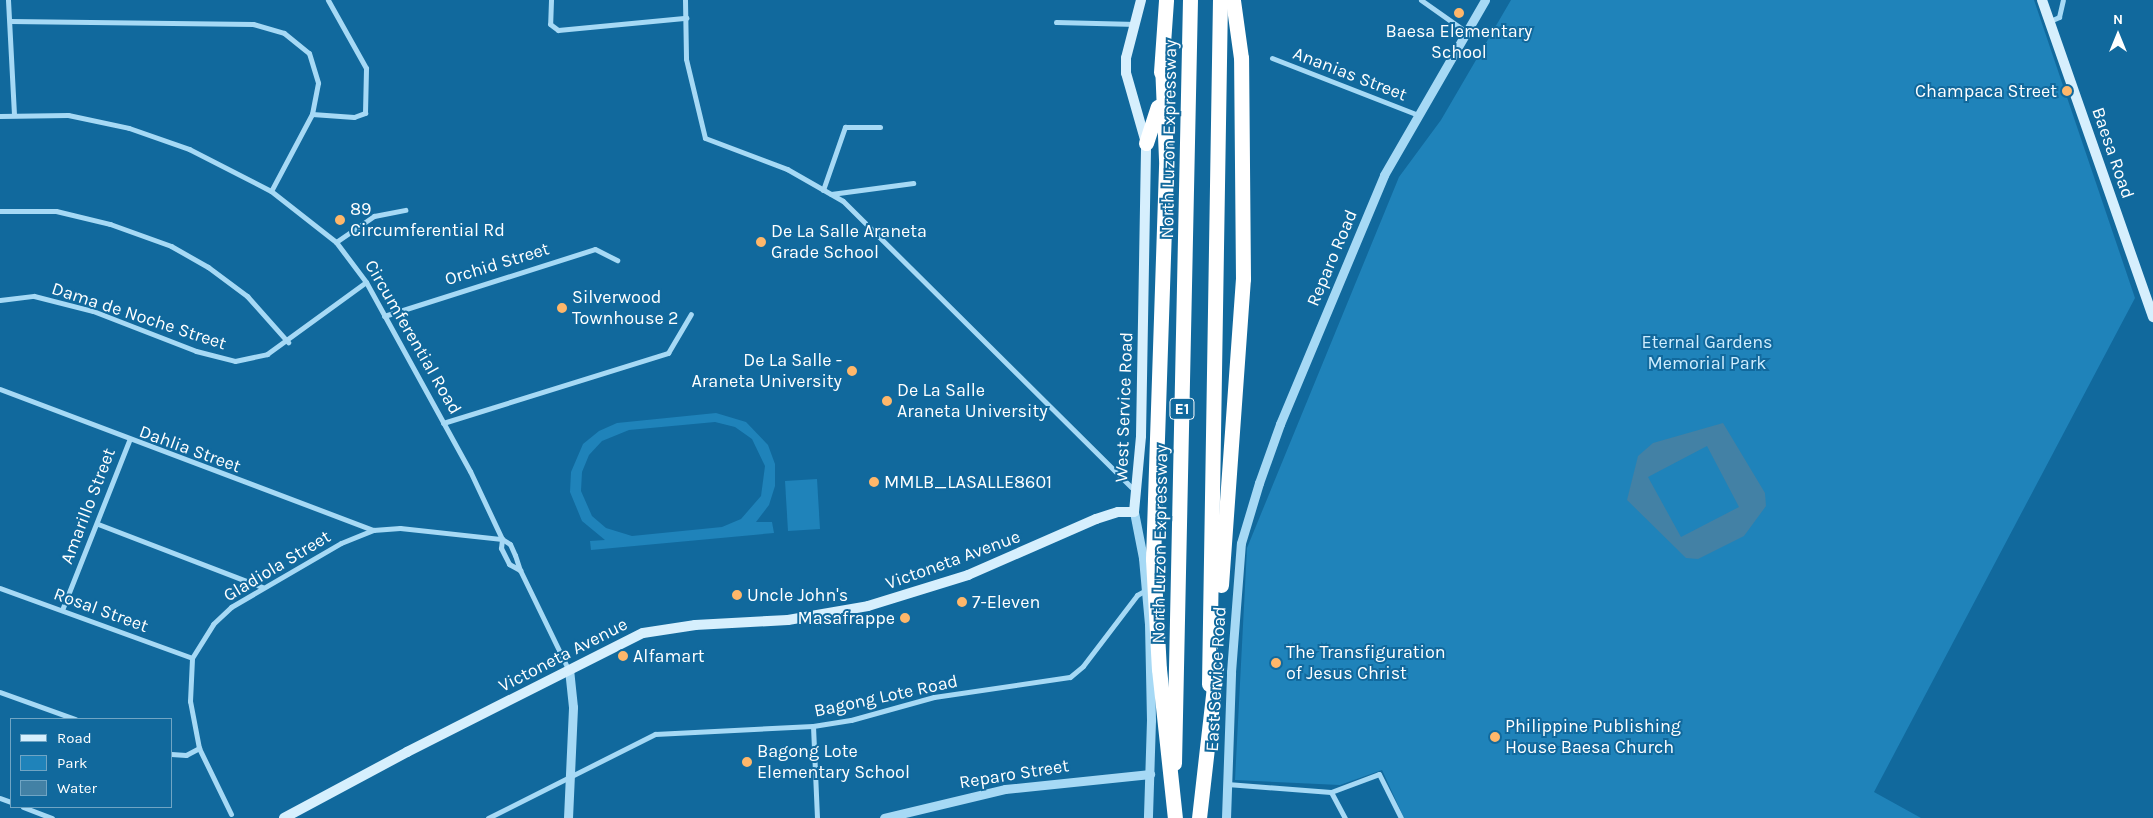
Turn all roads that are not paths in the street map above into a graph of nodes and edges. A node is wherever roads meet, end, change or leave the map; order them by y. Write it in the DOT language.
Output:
graph roads {
  1 [pos="8,0"];
  2 [pos="328,0"];
  3 [pos="551,0"];
  4 [pos="684,0"];
  5 [pos="1141,0"];
  6 [pos="1166,0"];
  7 [pos="1190,0"];
  8 [pos="1220,0"];
  9 [pos="1233,0"];
  10 [pos="1421,0"];
  11 [pos="1485,0"];
  12 [pos="2042,0"];
  13 [pos="2063,0"];
  14 [pos="686,18"];
  15 [pos="10,21"];
  16 [pos="2050,21"];
  17 [pos="1056,22"];
  18 [pos="1137,24"];
  19 [pos="1465,31"];
  20 [pos="1272,58"];
  21 [pos="1162,63"];
  22 [pos="312,114"];
  23 [pos="14,115"];
  24 [pos="1418,115"];
  25 [pos="0,116"];
  26 [pos="880,127"];
  27 [pos="1146,143"];
  28 [pos="913,183"];
  29 [pos="823,190"];
  30 [pos="271,191"];
  31 [pos="830,194"];
  32 [pos="406,210"];
  33 [pos="0,211"];
  34 [pos="336,242"];
  35 [pos="617,260"];
  36 [pos="366,282"];
  37 [pos="0,300"];
  38 [pos="691,314"];
  39 [pos="384,316"];
  40 [pos="2153,317"];
  41 [pos="288,342"];
  42 [pos="0,390"];
  43 [pos="443,423"];
  44 [pos="129,440"];
  45 [pos="1137,493"];
  46 [pos="1134,512"];
  47 [pos="98,524"];
  48 [pos="373,530"];
  49 [pos="502,538"];
  50 [pos="1241,543"];
  51 [pos="520,570"];
  52 [pos="262,587"];
  53 [pos="0,588"];
  54 [pos="1146,590"];
  55 [pos="62,610"];
  56 [pos="192,658"];
  57 [pos="569,671"];
  58 [pos="0,692"];
  59 [pos="72,718"];
  60 [pos="813,726"];
  61 [pos="199,748"];
  62 [pos="172,754"];
  63 [pos="1150,774"];
  64 [pos="569,776"];
  65 [pos="1227,784"];
  66 [pos="1331,792"];
  67 [pos="26,808"];
  68 [pos="231,814"];
  69 [pos="52,818"];
  70 [pos="284,818"];
  71 [pos="488,818"];
  72 [pos="568,818"];
  73 [pos="817,818"];
  74 [pos="884,818"];
  75 [pos="1148,818"];
  76 [pos="1174,818"];
  77 [pos="1199,818"];
  78 [pos="1205,818"];
  79 [pos="1226,818"];
  80 [pos="1345,818"];
  81 [pos="1400,818"];
  1 -- 15 [label="street"];
  2 -- 22 [label="street"];
  3 -- 14 [label="street"];
  4 -- 14 [label="street"];
  5 -- 18 [label="main road, West Service Road"];
  6 -- 21 [label="highway"];
  7 -- 76 [label="highway, North Luzon Expressway / E1"];
  8 -- 78 [label="highway, E1"];
  9 -- 77 [label="highway, bridge"];
  10 -- 19 [label="street"];
  11 -- 19 [label="street, Reparo Road"];
  12 -- 16 [label="main road, Baesa Road"];
  13 -- 16 [label="street"];
  14 -- 29 [label="street"];
  15 -- 22 [label="street"];
  15 -- 23 [label="street"];
  16 -- 40 [label="main road, Baesa Road"];
  17 -- 18 [label="street"];
  18 -- 27 [label="main road, West Service Road"];
  19 -- 24 [label="street, Reparo Road"];
  20 -- 24 [label="street, Ananias Street"];
  21 -- 27 [label="highway"];
  21 -- 76 [label="highway, bridge"];
  22 -- 30 [label="street"];
  23 -- 25 [label="street, Circumferential Road"];
  23 -- 30 [label="street, Circumferential Road"];
  24 -- 50 [label="street, Reparo Road"];
  26 -- 29 [label="street"];
  27 -- 45 [label="main road, West Service Road"];
  28 -- 31 [label="street"];
  29 -- 31 [label="street"];
  30 -- 34 [label="street, Circumferential Road"];
  31 -- 45 [label="street"];
  32 -- 34 [label="street"];
  33 -- 41 [label="street"];
  34 -- 36 [label="street, Circumferential Road"];
  35 -- 39 [label="street, Orchid Street"];
  36 -- 39 [label="street, Circumferential Road"];
  36 -- 41 [label="street, Dama de Noche Street"];
  37 -- 41 [label="street, Dama de Noche Street"];
  38 -- 43 [label="street"];
  39 -- 43 [label="street, Circumferential Road"];
  42 -- 44 [label="street, Dahlia Street"];
  43 -- 49 [label="street, Circumferential Road"];
  44 -- 47 [label="street, Amarillo Street"];
  44 -- 48 [label="street, Dahlia Street"];
  45 -- 46 [label="main road, West Service Road"];
  46 -- 54 [label="street, West Service Road"];
  46 -- 57 [label="main road, Victoneta Avenue"];
  47 -- 52 [label="street"];
  47 -- 55 [label="street, Amarillo Street"];
  48 -- 49 [label="street, Gladiola Street"];
  48 -- 52 [label="street, Gladiola Street"];
  49 -- 51 [label="street, Circumferential Road"];
  49 -- 51 [label="street, Circumferential Road"];
  50 -- 65 [label="street, East Service Road"];
  51 -- 57 [label="street, Circumferential Road"];
  52 -- 56 [label="street, Gladiola Street"];
  53 -- 55 [label="street, Rosal Street"];
  54 -- 60 [label="street, Bagong Lote Road"];
  54 -- 63 [label="street, West Service Road"];
  55 -- 56 [label="street, Rosal Street"];
  56 -- 61 [label="street, Gladiola Street"];
  57 -- 64 [label="street, Circumferential Road"];
  57 -- 70 [label="main road, Victoneta Avenue"];
  58 -- 59 [label="street"];
  60 -- 64 [label="street, Bagong Lote Road"];
  60 -- 73 [label="street"];
  61 -- 62 [label="street"];
  61 -- 68 [label="street, Gladiola Street"];
  63 -- 74 [label="street, Reparo Street"];
  63 -- 75 [label="street, West Service Road"];
  64 -- 71 [label="street, Bagong Lote Road"];
  64 -- 72 [label="street, Circumferential Road"];
  65 -- 66 [label="street"];
  65 -- 79 [label="street, East Service Road"];
  66 -- 80 [label="street"];
  66 -- 81 [label="street"];
  67 -- 69 [label="street"];
}
